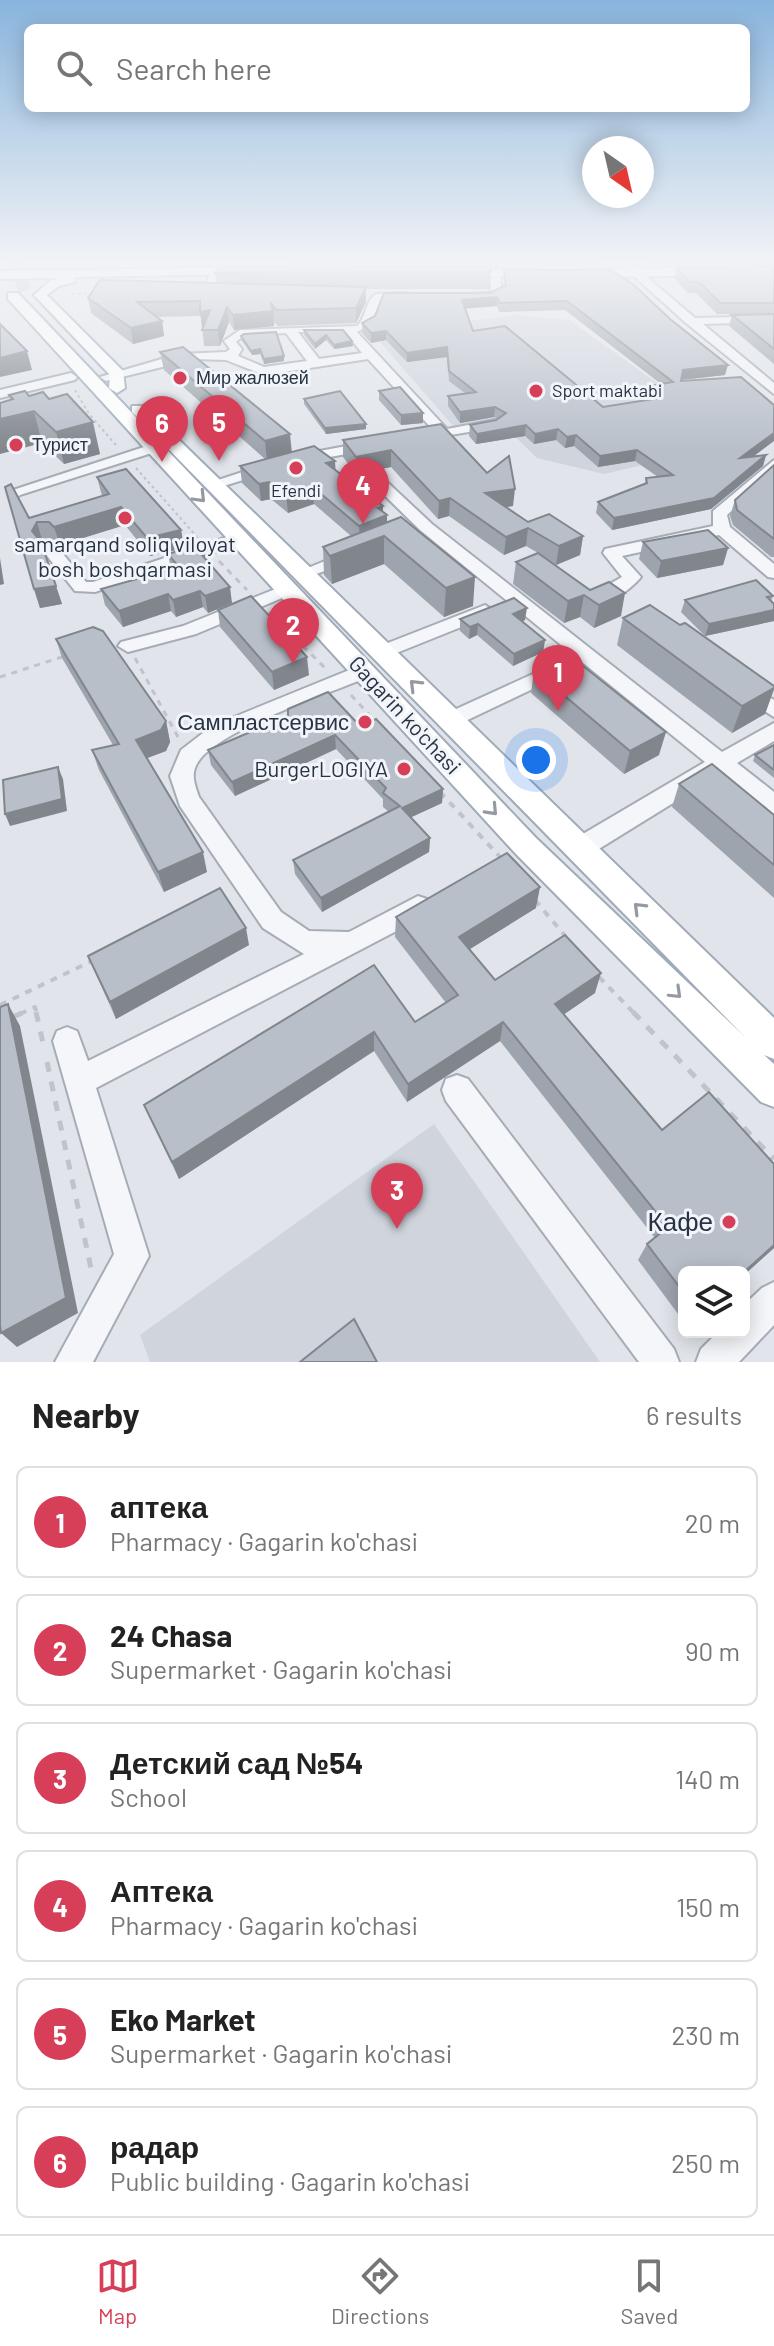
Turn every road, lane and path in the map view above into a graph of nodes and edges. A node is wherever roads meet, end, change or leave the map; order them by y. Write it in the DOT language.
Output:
graph roads {
  1 [pos="37,324"];
  2 [pos="55,324"];
  3 [pos="366,324"];
  4 [pos="693,324"];
  5 [pos="289,329"];
  6 [pos="349,330"];
  7 [pos="371,355"];
  8 [pos="226,356"];
  9 [pos="316,364"];
  10 [pos="774,377"];
  11 [pos="64,378"];
  12 [pos="759,378"];
  13 [pos="745,379"];
  14 [pos="110,383"];
  15 [pos="774,390"];
  16 [pos="0,394"];
  17 [pos="495,424"];
  18 [pos="444,433"];
  19 [pos="415,438"];
  20 [pos="386,443"];
  21 [pos="153,448"];
  22 [pos="126,456"];
  23 [pos="774,464"];
  24 [pos="214,484"];
  25 [pos="381,484"];
  26 [pos="18,491"];
  27 [pos="720,522"];
  28 [pos="239,538"];
  29 [pos="48,547"];
  30 [pos="208,549"];
  31 [pos="357,553"];
  32 [pos="515,570"];
  33 [pos="774,573"];
  34 [pos="491,579"];
  35 [pos="295,582"];
  36 [pos="581,593"];
  37 [pos="515,599"];
  38 [pos="259,602"];
  39 [pos="128,646"];
  40 [pos="382,652"];
  41 [pos="66,655"];
  42 [pos="586,655"];
  43 [pos="364,671"];
  44 [pos="0,677"];
  45 [pos="338,681"];
  46 [pos="736,682"];
  47 [pos="774,710"];
  48 [pos="450,720"];
  49 [pos="378,724"];
  50 [pos="774,731"];
  51 [pos="189,756"];
  52 [pos="719,762"];
  53 [pos="439,790"];
  54 [pos="774,805"];
  55 [pos="526,846"];
  56 [pos="580,848"];
  57 [pos="501,859"];
  58 [pos="529,892"];
  59 [pos="435,897"];
  60 [pos="567,938"];
  61 [pos="355,942"];
  62 [pos="108,953"];
  63 [pos="596,973"];
  64 [pos="0,1005"];
  65 [pos="0,1023"];
  66 [pos="67,1041"];
  67 [pos="774,1042"];
  68 [pos="78,1081"];
  69 [pos="774,1089"];
  70 [pos="457,1090"];
  71 [pos="774,1159"];
  72 [pos="774,1300"];
  73 [pos="101,1312"];
  74 [pos="750,1326"];
  75 [pos="738,1338"];
  76 [pos="73,1362"];
  77 [pos="661,1362"];
  78 [pos="714,1362"];
  1 -- 11 [label="main road"];
  2 -- 14 [label="main road, Gagarin ko'chasi"];
  3 -- 6 [label="street"];
  4 -- 12 [label="street"];
  5 -- 6 [label="street"];
  5 -- 8 [label="street"];
  5 -- 9 [label="street"];
  6 -- 7 [label="street"];
  7 -- 9 [label="street"];
  7 -- 18 [label="street"];
  8 -- 9 [label="street"];
  8 -- 14 [label="street"];
  10 -- 12 [label="street"];
  11 -- 14 [label="main road"];
  11 -- 16 [label="street"];
  11 -- 22 [label="path"];
  12 -- 13 [label="street"];
  12 -- 15 [label="street"];
  14 -- 21 [label="main road, Gagarin ko'chasi"];
  14 -- 24 [label="main road, Gagarin ko'chasi"];
  17 -- 18 [label="street"];
  18 -- 19 [label="street"];
  20 -- 24 [label="street"];
  21 -- 22 [label="street"];
  21 -- 28 [label="main road, Gagarin ko'chasi, one-way"];
  22 -- 26 [label="street"];
  22 -- 30 [label="path"];
  23 -- 27 [label="street"];
  24 -- 35 [label="main road, Gagarin ko'chasi"];
  25 -- 34 [label="street"];
  27 -- 33 [label="street"];
  27 -- 36 [label="street"];
  28 -- 30 [label="street"];
  28 -- 35 [label="main road, Gagarin ko'chasi"];
  29 -- 30 [label="street"];
  30 -- 38 [label="path"];
  31 -- 35 [label="street"];
  32 -- 34 [label="street"];
  34 -- 37 [label="street"];
  35 -- 38 [label="street"];
  35 -- 40 [label="main road, Gagarin ko'chasi"];
  35 -- 43 [label="main road, Gagarin ko'chasi"];
  37 -- 40 [label="street"];
  37 -- 42 [label="street"];
  38 -- 39 [label="street"];
  38 -- 45 [label="path"];
  39 -- 51 [label="path"];
  48 -- 40 [label="main road, Gagarin ko'chasi, one-way"];
  41 -- 44 [label="path"];
  42 -- 48 [label="street"];
  42 -- 52 [label="street"];
  43 -- 45 [label="street"];
  43 -- 55 [label="main road, Gagarin ko'chasi, one-way"];
  45 -- 49 [label="path"];
  45 -- 51 [label="street"];
  46 -- 47 [label="street"];
  48 -- 56 [label="main road, Gagarin ko'chasi"];
  50 -- 52 [label="street"];
  51 -- 61 [label="street"];
  52 -- 54 [label="street"];
  52 -- 56 [label="street"];
  53 -- 57 [label="path"];
  55 -- 57 [label="street"];
  55 -- 69 [label="main road, Gagarin ko'chasi, one-way"];
  67 -- 56 [label="main road, Gagarin ko'chasi, one-way"];
  58 -- 60 [label="path"];
  59 -- 61 [label="street"];
  61 -- 68 [label="street"];
  62 -- 64 [label="path"];
  63 -- 71 [label="path"];
  65 -- 73 [label="path"];
  66 -- 68 [label="street"];
  68 -- 73 [label="street"];
  70 -- 77 [label="street"];
  72 -- 74 [label="street"];
  73 -- 76 [label="street"];
  75 -- 78 [label="street"];
}
